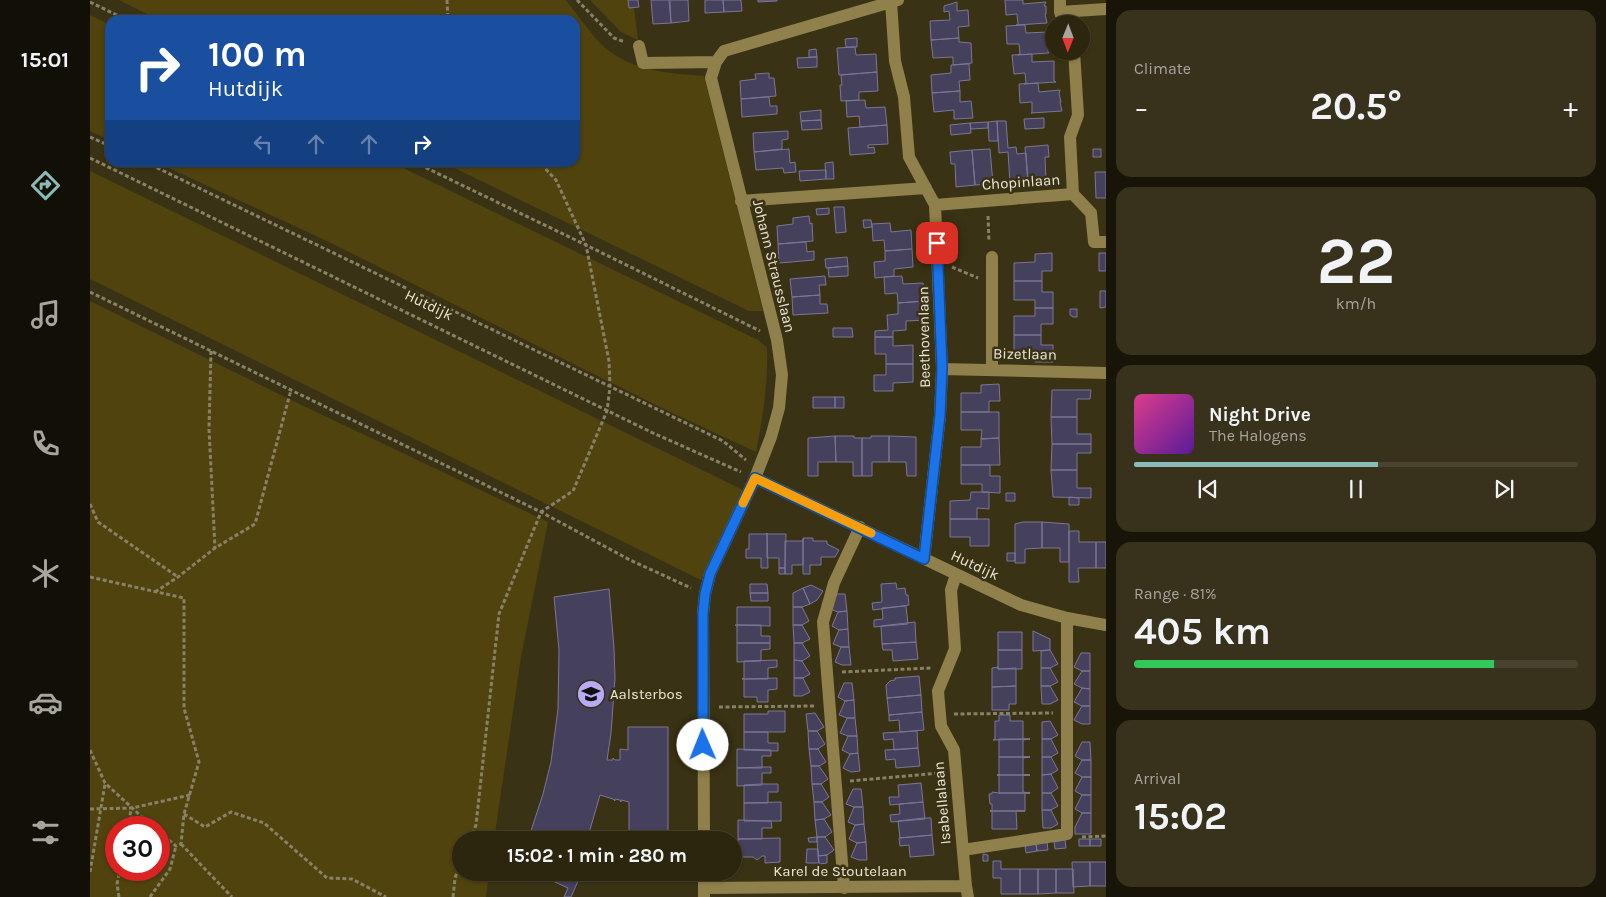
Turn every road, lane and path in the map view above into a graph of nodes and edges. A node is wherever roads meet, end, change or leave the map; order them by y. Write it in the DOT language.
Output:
graph roads {
  1 [pos="447,0"];
  2 [pos="577,0"];
  3 [pos="851,0"];
  4 [pos="895,1"];
  5 [pos="90,2"];
  6 [pos="1106,9"];
  7 [pos="1062,12"];
  8 [pos="853,14"];
  9 [pos="117,15"];
  10 [pos="448,15"];
  11 [pos="639,46"];
  12 [pos="1075,60"];
  13 [pos="716,62"];
  14 [pos="90,136"];
  15 [pos="105,144"];
  16 [pos="90,158"];
  17 [pos="105,165"];
  18 [pos="108,167"];
  19 [pos="154,167"];
  20 [pos="424,167"];
  21 [pos="544,167"];
  22 [pos="926,188"];
  23 [pos="1073,194"];
  24 [pos="741,201"];
  25 [pos="987,201"];
  26 [pos="935,205"];
  27 [pos="1106,242"];
  28 [pos="586,245"];
  29 [pos="992,257"];
  30 [pos="938,262"];
  31 [pos="993,283"];
  32 [pos="90,292"];
  33 [pos="777,340"];
  34 [pos="211,351"];
  35 [pos="942,368"];
  36 [pos="992,370"];
  37 [pos="1106,373"];
  38 [pos="610,387"];
  39 [pos="291,390"];
  40 [pos="607,411"];
  41 [pos="755,478"];
  42 [pos="90,504"];
  43 [pos="541,512"];
  44 [pos="860,527"];
  45 [pos="215,548"];
  46 [pos="924,559"];
  47 [pos="956,574"];
  48 [pos="90,577"];
  49 [pos="178,577"];
  50 [pos="155,592"];
  51 [pos="705,594"];
  52 [pos="1066,618"];
  53 [pos="1106,625"];
  54 [pos="946,667"];
  55 [pos="827,673"];
  56 [pos="830,706"];
  57 [pos="703,707"];
  58 [pos="1066,713"];
  59 [pos="940,714"];
  60 [pos="90,750"];
  61 [pos="956,771"];
  62 [pos="105,783"];
  63 [pos="837,783"];
  64 [pos="190,794"];
  65 [pos="101,808"];
  66 [pos="132,808"];
  67 [pos="90,809"];
  68 [pos="184,814"];
  69 [pos="130,816"];
  70 [pos="141,816"];
  71 [pos="474,831"];
  72 [pos="704,831"];
  73 [pos="1067,834"];
  74 [pos="1106,836"];
  75 [pos="170,841"];
  76 [pos="181,844"];
  77 [pos="176,846"];
  78 [pos="963,850"];
  79 [pos="90,872"];
  80 [pos="118,881"];
  81 [pos="455,881"];
  82 [pos="844,888"];
  83 [pos="704,892"];
  84 [pos="889,892"];
  85 [pos="967,892"];
  86 [pos="119,897"];
  87 [pos="150,897"];
  88 [pos="232,897"];
  89 [pos="386,897"];
  90 [pos="453,897"];
  1 -- 10 [label="path"];
  2 -- 11 [label="path"];
  3 -- 8 [label="street"];
  4 -- 8 [label="street"];
  4 -- 22 [label="street, Beethovenlaan"];
  5 -- 9 [label="path"];
  6 -- 7 [label="street"];
  8 -- 13 [label="street"];
  11 -- 13 [label="street"];
  12 -- 23 [label="street"];
  13 -- 24 [label="street, Johann Strausslaan"];
  14 -- 15 [label="path"];
  16 -- 17 [label="path, Hutdijk"];
  18 -- 40 [label="path, Hutdijk"];
  19 -- 38 [label="path, Hutdijk"];
  20 -- 28 [label="path"];
  21 -- 28 [label="path"];
  22 -- 24 [label="street"];
  22 -- 26 [label="street, Beethovenlaan"];
  23 -- 25 [label="street, Chopinlaan"];
  23 -- 27 [label="street, Chopinlaan"];
  24 -- 33 [label="street, Johann Strausslaan"];
  25 -- 26 [label="street, Chopinlaan"];
  25 -- 29 [label="path"];
  26 -- 30 [label="street, Beethovenlaan"];
  28 -- 33 [label="path"];
  28 -- 38 [label="path"];
  29 -- 31 [label="street"];
  30 -- 31 [label="path"];
  30 -- 35 [label="street, Beethovenlaan"];
  31 -- 36 [label="street"];
  32 -- 34 [label="path"];
  33 -- 41 [label="street, Johann Strausslaan"];
  34 -- 39 [label="path"];
  34 -- 45 [label="path"];
  35 -- 36 [label="street, Bizetlaan"];
  35 -- 46 [label="street, Beethovenlaan"];
  36 -- 37 [label="street, Bizetlaan"];
  38 -- 40 [label="path"];
  38 -- 41 [label="path, Hutdijk"];
  39 -- 43 [label="path"];
  39 -- 45 [label="path"];
  40 -- 41 [label="path, Hutdijk"];
  40 -- 43 [label="path"];
  41 -- 44 [label="street, Hutdijk"];
  41 -- 51 [label="street, Johann Strausslaan"];
  42 -- 49 [label="path"];
  43 -- 51 [label="path"];
  43 -- 71 [label="path"];
  44 -- 46 [label="street, Hutdijk"];
  44 -- 55 [label="street"];
  45 -- 49 [label="path"];
  46 -- 47 [label="street, Hutdijk"];
  47 -- 52 [label="street, Hutdijk"];
  47 -- 54 [label="street, Isabellalaan"];
  48 -- 50 [label="path"];
  49 -- 50 [label="path"];
  50 -- 64 [label="path"];
  51 -- 57 [label="street, Johann Strausslaan"];
  52 -- 53 [label="street, Hutdijk"];
  52 -- 58 [label="street"];
  54 -- 55 [label="path"];
  54 -- 59 [label="street, Isabellalaan"];
  55 -- 56 [label="street"];
  56 -- 57 [label="path"];
  56 -- 63 [label="street"];
  57 -- 72 [label="street, Johann Strausslaan"];
  58 -- 59 [label="path"];
  58 -- 73 [label="street"];
  59 -- 61 [label="street, Isabellalaan"];
  60 -- 62 [label="path"];
  61 -- 63 [label="path"];
  61 -- 78 [label="street, Isabellalaan"];
  62 -- 65 [label="path"];
  62 -- 66 [label="path"];
  63 -- 82 [label="street"];
  64 -- 66 [label="path"];
  64 -- 68 [label="path"];
  65 -- 66 [label="path"];
  65 -- 67 [label="path"];
  65 -- 79 [label="path"];
  66 -- 69 [label="path"];
  66 -- 70 [label="path"];
  68 -- 76 [label="path"];
  68 -- 89 [label="path"];
  73 -- 74 [label="path"];
  73 -- 78 [label="street"];
  75 -- 77 [label="path"];
  76 -- 77 [label="path"];
  76 -- 88 [label="path"];
  77 -- 87 [label="path"];
  78 -- 85 [label="street, Isabellalaan"];
  80 -- 86 [label="path"];
  81 -- 90 [label="path"];
  82 -- 83 [label="street, Karel de Stoutelaan"];
  82 -- 84 [label="street, Karel de Stoutelaan"];
  84 -- 85 [label="street, Karel de Stoutelaan"];
}
